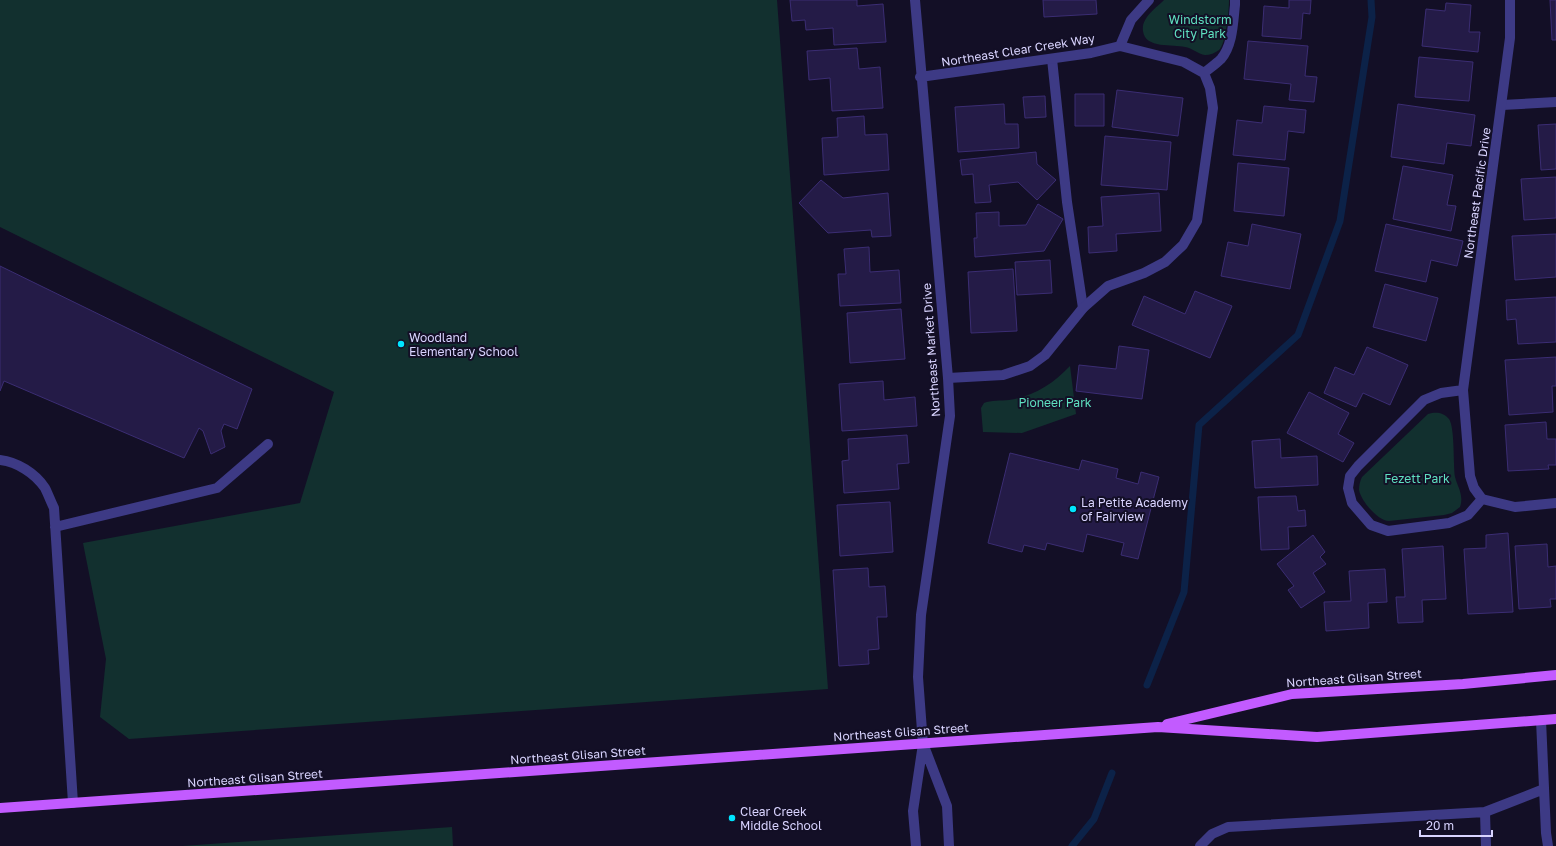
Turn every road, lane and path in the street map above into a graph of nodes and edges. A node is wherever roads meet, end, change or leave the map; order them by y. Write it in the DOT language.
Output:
graph roads {
  1 [pos="915,0"];
  2 [pos="1149,0"];
  3 [pos="1235,0"];
  4 [pos="1510,0"];
  5 [pos="1120,46"];
  6 [pos="1052,59"];
  7 [pos="1204,73"];
  8 [pos="920,77"];
  9 [pos="1556,102"];
  10 [pos="1502,105"];
  11 [pos="1083,308"];
  12 [pos="948,378"];
  13 [pos="1463,390"];
  14 [pos="268,444"];
  15 [pos="0,460"];
  16 [pos="1482,499"];
  17 [pos="1556,504"];
  18 [pos="55,527"];
  19 [pos="1556,675"];
  20 [pos="1556,719"];
  21 [pos="1541,720"];
  22 [pos="1158,727"];
  23 [pos="923,744"];
  24 [pos="1544,790"];
  25 [pos="73,803"];
  26 [pos="0,808"];
  27 [pos="1485,812"];
  28 [pos="916,846"];
  29 [pos="949,846"];
  30 [pos="1200,846"];
  31 [pos="1486,846"];
  32 [pos="1548,846"];
  1 -- 8 [label="street, Northeast Market Drive"];
  2 -- 5 [label="street"];
  3 -- 7 [label="street"];
  4 -- 10 [label="street, Northeast Pacific Drive"];
  5 -- 6 [label="street, Northeast Clear Creek Way"];
  5 -- 7 [label="street, Northeast Clear Creek Way"];
  6 -- 8 [label="street, Northeast Clear Creek Way"];
  6 -- 11 [label="street"];
  7 -- 11 [label="street"];
  8 -- 12 [label="street, Northeast Market Drive"];
  9 -- 10 [label="street"];
  10 -- 13 [label="street, Northeast Pacific Drive"];
  11 -- 12 [label="street"];
  12 -- 23 [label="street, Northeast Market Drive"];
  13 -- 16 [label="street, Northeast Pacific Drive"];
  13 -- 16 [label="street"];
  14 -- 18 [label="street"];
  15 -- 18 [label="street"];
  16 -- 17 [label="street"];
  18 -- 25 [label="street"];
  19 -- 22 [label="main road, Northeast Glisan Street"];
  20 -- 21 [label="main road, Northeast Glisan Street"];
  21 -- 22 [label="main road, Northeast Glisan Street"];
  21 -- 24 [label="street"];
  22 -- 23 [label="main road, Northeast Glisan Street"];
  23 -- 25 [label="main road, Northeast Glisan Street"];
  23 -- 28 [label="street"];
  23 -- 29 [label="street"];
  24 -- 27 [label="street"];
  24 -- 32 [label="street"];
  25 -- 26 [label="main road, Northeast Glisan Street"];
  27 -- 30 [label="street"];
  27 -- 31 [label="street"];
}
